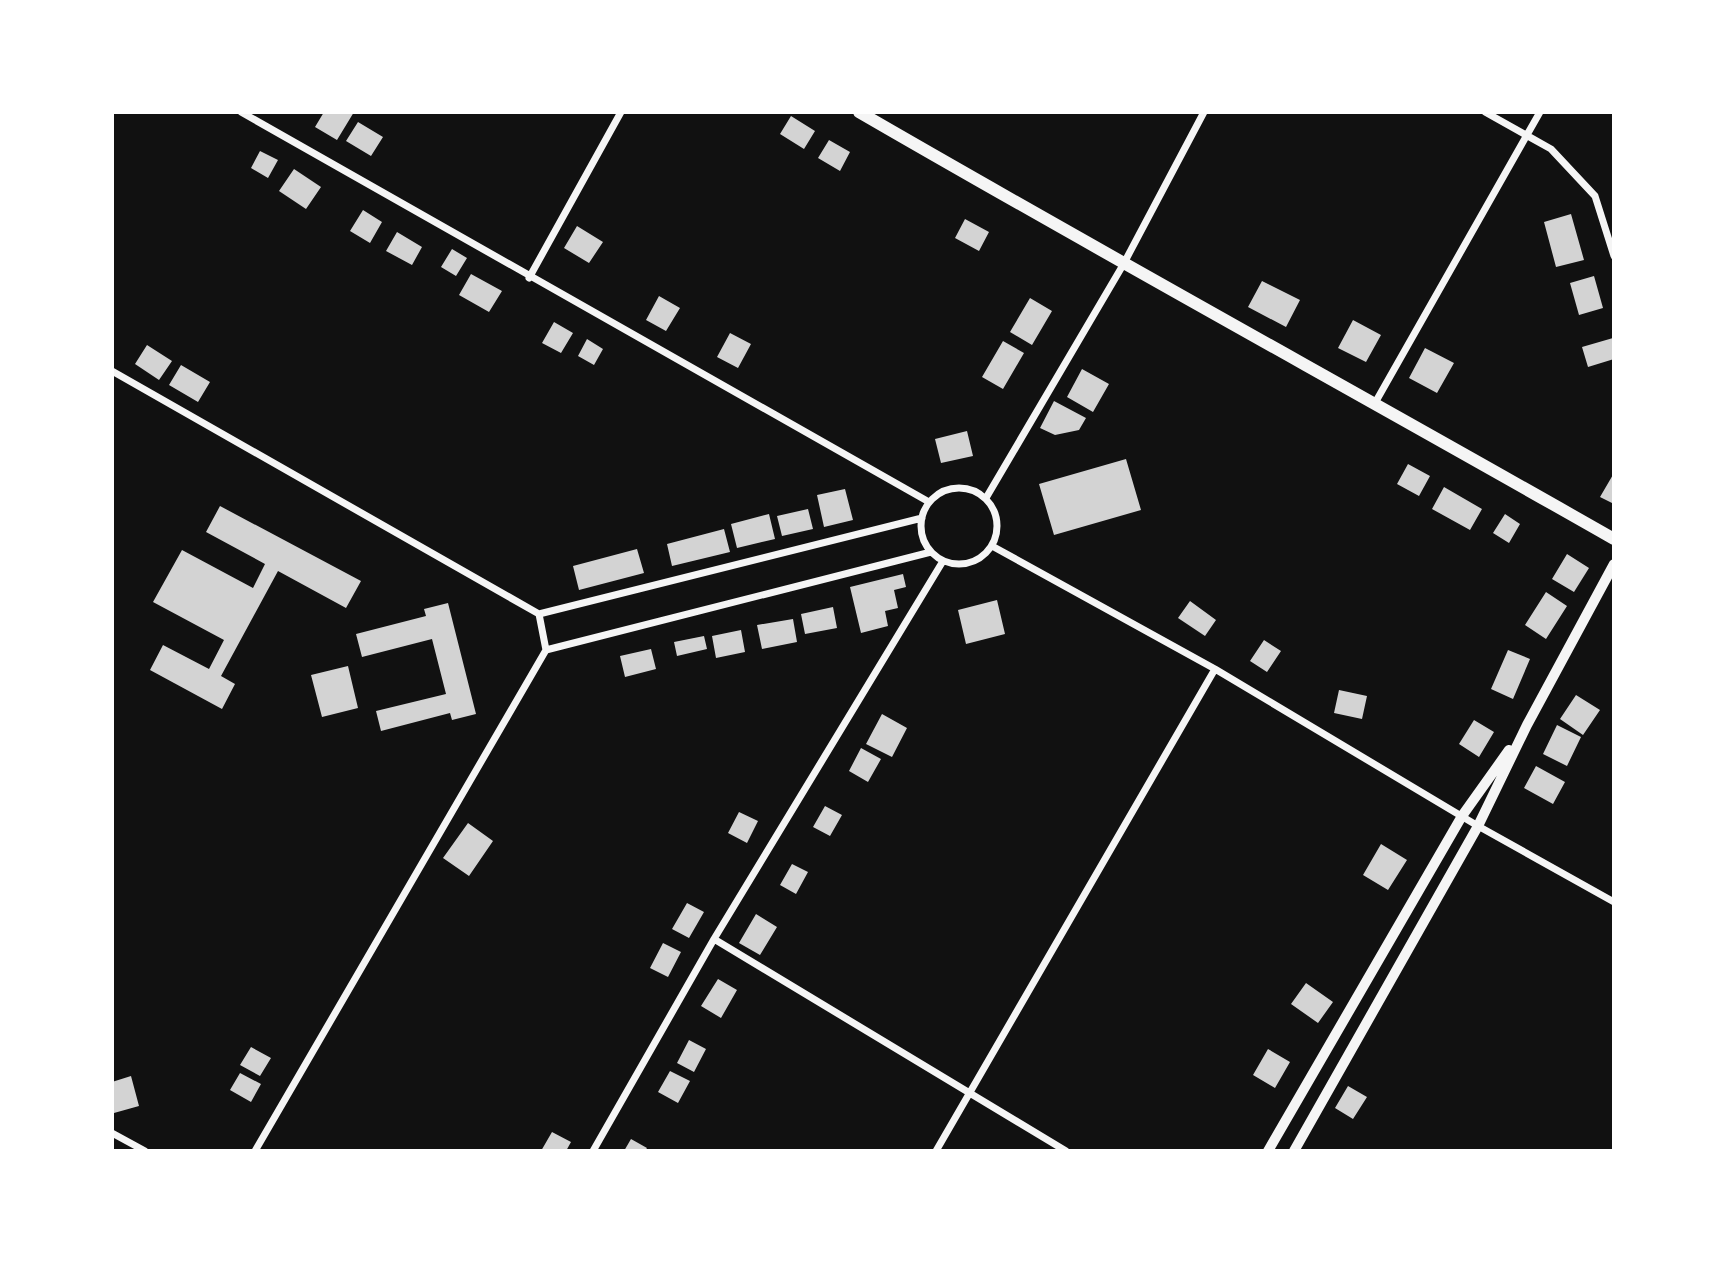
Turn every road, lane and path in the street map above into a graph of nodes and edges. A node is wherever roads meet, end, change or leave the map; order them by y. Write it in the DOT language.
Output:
graph roads {
  1 [pos="241,112"];
  2 [pos="621,112"];
  3 [pos="859,112"];
  4 [pos="1204,112"];
  5 [pos="1485,112"];
  6 [pos="1539,112"];
  7 [pos="1526,135"];
  8 [pos="1614,256"];
  9 [pos="1123,265"];
  10 [pos="529,278"];
  11 [pos="112,371"];
  12 [pos="1375,402"];
  13 [pos="986,498"];
  14 [pos="929,502"];
  15 [pos="922,518"];
  16 [pos="1614,539"];
  17 [pos="992,546"];
  18 [pos="931,552"];
  19 [pos="943,561"];
  20 [pos="1614,564"];
  21 [pos="539,614"];
  22 [pos="546,650"];
  23 [pos="1215,669"];
  24 [pos="1527,725"];
  25 [pos="1462,816"];
  26 [pos="1478,826"];
  27 [pos="1614,902"];
  28 [pos="714,939"];
  29 [pos="970,1092"];
  30 [pos="112,1133"];
  31 [pos="145,1151"];
  32 [pos="255,1151"];
  33 [pos="593,1151"];
  34 [pos="936,1151"];
  35 [pos="1066,1151"];
  36 [pos="1268,1151"];
  37 [pos="1294,1151"];
  1 -- 10 [label="street"];
  2 -- 10 [label="street"];
  3 -- 9 [label="main road"];
  4 -- 9 [label="street"];
  5 -- 7 [label="street"];
  6 -- 7 [label="street"];
  7 -- 8 [label="street"];
  7 -- 12 [label="street"];
  9 -- 12 [label="main road"];
  9 -- 13 [label="street"];
  10 -- 14 [label="street"];
  11 -- 21 [label="street"];
  12 -- 16 [label="main road"];
  13 -- 14 [label="street"];
  13 -- 17 [label="street"];
  14 -- 15 [label="street"];
  15 -- 18 [label="street"];
  15 -- 21 [label="street"];
  17 -- 19 [label="street"];
  17 -- 23 [label="street"];
  18 -- 19 [label="street"];
  18 -- 22 [label="street"];
  19 -- 28 [label="street"];
  20 -- 24 [label="street"];
  21 -- 22 [label="street"];
  22 -- 32 [label="street"];
  23 -- 25 [label="street"];
  23 -- 29 [label="street"];
  24 -- 25 [label="street"];
  24 -- 26 [label="street"];
  25 -- 26 [label="street"];
  25 -- 36 [label="street"];
  26 -- 27 [label="street"];
  26 -- 37 [label="street"];
  28 -- 29 [label="street"];
  28 -- 33 [label="street"];
  29 -- 34 [label="street"];
  29 -- 35 [label="street"];
  30 -- 31 [label="street"];
}
